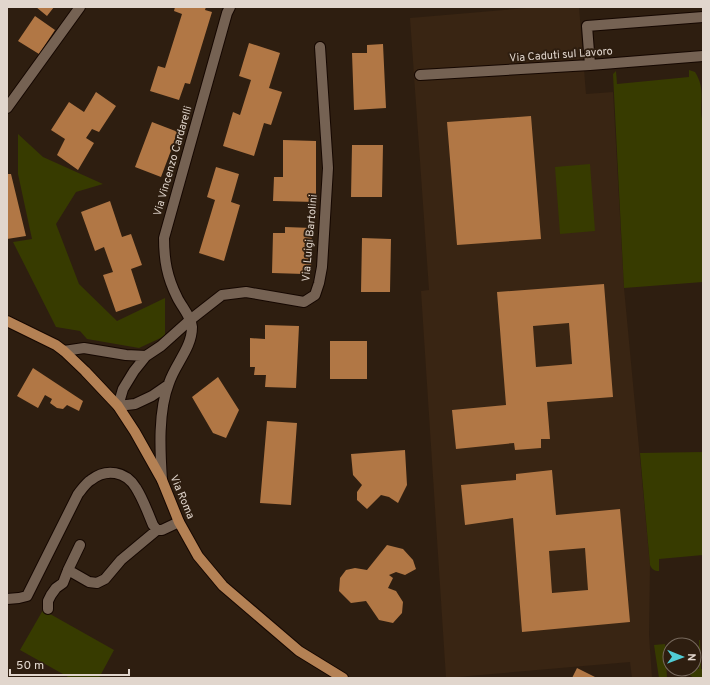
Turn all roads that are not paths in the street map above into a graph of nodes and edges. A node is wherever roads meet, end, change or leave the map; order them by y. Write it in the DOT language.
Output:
graph roads {
  1 [pos="80,7"];
  2 [pos="230,7"];
  3 [pos="703,17"];
  4 [pos="320,47"];
  5 [pos="703,56"];
  6 [pos="590,65"];
  7 [pos="420,75"];
  8 [pos="7,108"];
  9 [pos="190,320"];
  10 [pos="7,321"];
  11 [pos="64,351"];
  12 [pos="146,356"];
  13 [pos="168,385"];
  14 [pos="118,406"];
  15 [pos="162,480"];
  16 [pos="179,522"];
  17 [pos="156,530"];
  18 [pos="80,545"];
  19 [pos="68,570"];
  20 [pos="7,599"];
  21 [pos="48,609"];
  22 [pos="343,678"];
  1 -- 8 [label="street"];
  2 -- 9 [label="street, Via Vincenzo Cardarelli"];
  3 -- 6 [label="street"];
  4 -- 9 [label="street, Via Luigi Bartolini"];
  5 -- 6 [label="street, Via Caduti sul Lavoro"];
  6 -- 7 [label="street, Via Caduti sul Lavoro"];
  9 -- 12 [label="street, Via Luigi Bartolini"];
  9 -- 13 [label="street"];
  10 -- 11 [label="main road, Via Roma"];
  11 -- 12 [label="street"];
  11 -- 14 [label="main road, Via Roma"];
  12 -- 14 [label="street, Via Luigi Bartolini"];
  13 -- 14 [label="street"];
  13 -- 15 [label="street"];
  14 -- 15 [label="main road, Via Roma"];
  15 -- 16 [label="main road, Via Roma"];
  16 -- 17 [label="street"];
  16 -- 22 [label="main road, Via Roma"];
  17 -- 19 [label="street"];
  17 -- 20 [label="street"];
  18 -- 19 [label="street"];
  19 -- 21 [label="street"];
}
